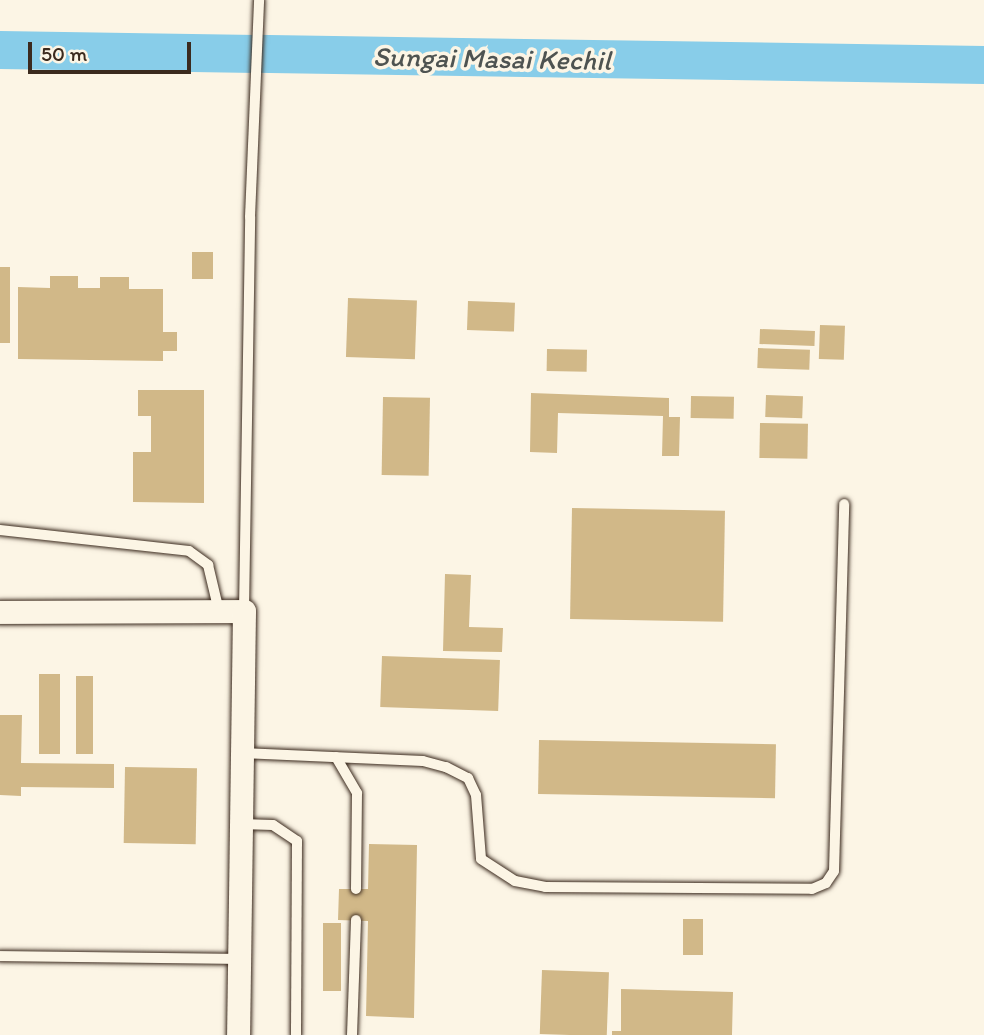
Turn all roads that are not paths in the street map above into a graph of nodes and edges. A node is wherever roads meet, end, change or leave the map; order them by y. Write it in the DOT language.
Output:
graph roads {
  1 [pos="258,4"];
  2 [pos="844,504"];
  3 [pos="0,530"];
  4 [pos="219,611"];
  5 [pos="244,611"];
  6 [pos="0,612"];
  7 [pos="242,753"];
  8 [pos="336,757"];
  9 [pos="241,824"];
  10 [pos="356,889"];
  11 [pos="356,920"];
  12 [pos="0,956"];
  13 [pos="239,959"];
  14 [pos="238,1035"];
  15 [pos="296,1035"];
  16 [pos="352,1035"];
  1 -- 5 [label="lane"];
  2 -- 8 [label="lane"];
  3 -- 4 [label="lane"];
  4 -- 5 [label="street"];
  4 -- 6 [label="street"];
  5 -- 7 [label="street"];
  7 -- 8 [label="lane"];
  7 -- 9 [label="street"];
  8 -- 10 [label="lane"];
  9 -- 13 [label="street"];
  9 -- 15 [label="lane"];
  11 -- 16 [label="lane"];
  12 -- 13 [label="lane"];
  13 -- 14 [label="street"];
}
